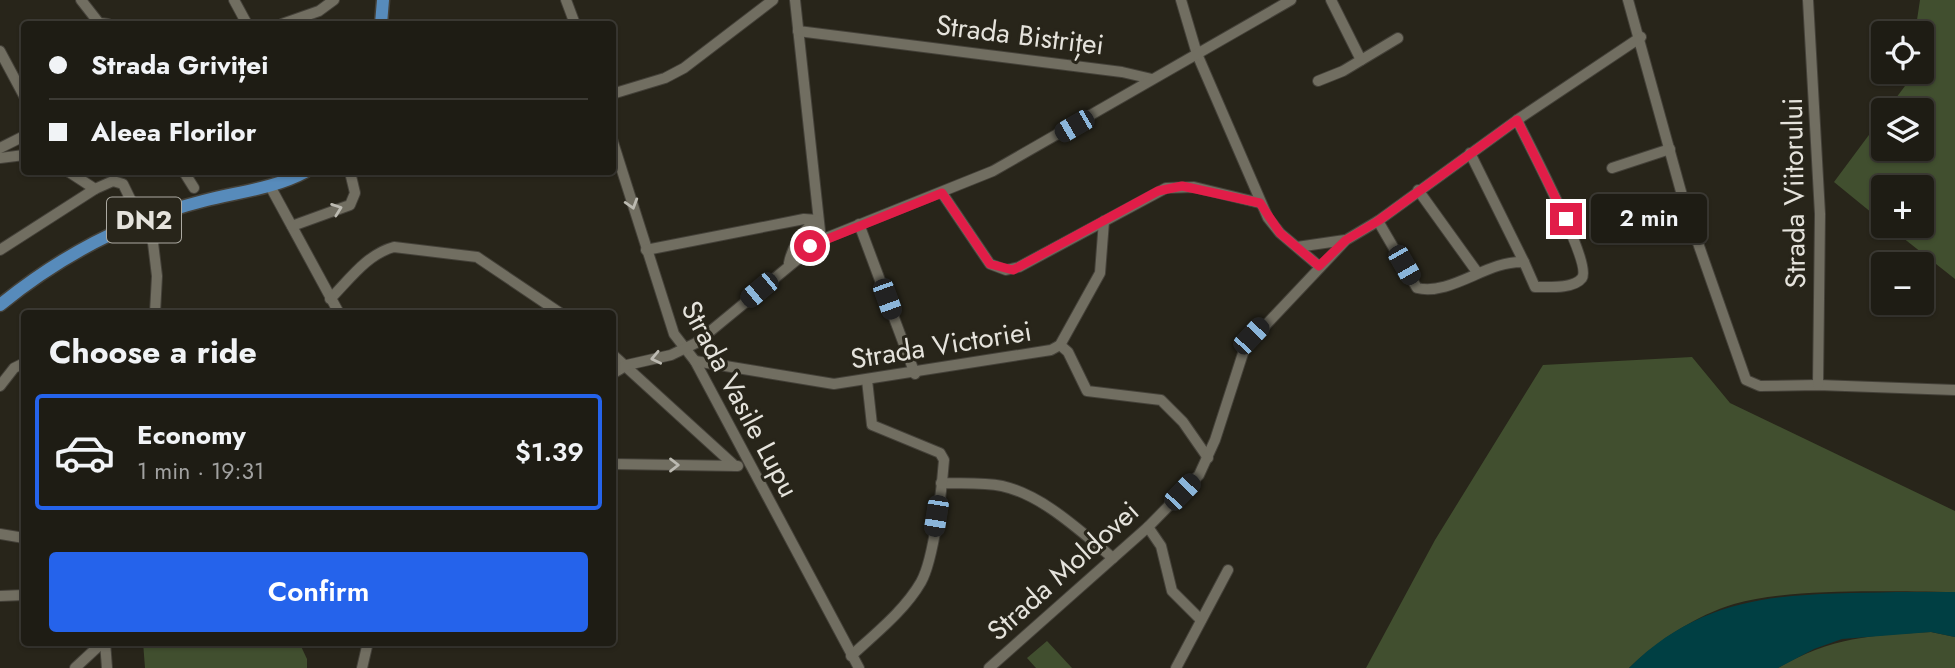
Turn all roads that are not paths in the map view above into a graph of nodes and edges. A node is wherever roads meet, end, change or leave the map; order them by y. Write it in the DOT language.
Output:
graph roads {
  1 [pos="81,0"];
  2 [pos="234,0"];
  3 [pos="315,0"];
  4 [pos="334,0"];
  5 [pos="383,0"];
  6 [pos="566,0"];
  7 [pos="773,0"];
  8 [pos="795,0"];
  9 [pos="1181,0"];
  10 [pos="1291,0"];
  11 [pos="1331,0"];
  12 [pos="1628,0"];
  13 [pos="1808,0"];
  14 [pos="319,11"];
  15 [pos="99,21"];
  16 [pos="245,21"];
  17 [pos="291,21"];
  18 [pos="381,21"];
  19 [pos="574,21"];
  20 [pos="798,31"];
  21 [pos="1641,37"];
  22 [pos="1398,38"];
  23 [pos="0,51"];
  24 [pos="1197,54"];
  25 [pos="1361,60"];
  26 [pos="1152,79"];
  27 [pos="1318,81"];
  28 [pos="21,90"];
  29 [pos="616,93"];
  30 [pos="1517,120"];
  31 [pos="21,137"];
  32 [pos="0,148"];
  33 [pos="1670,149"];
  34 [pos="616,152"];
  35 [pos="1470,153"];
  36 [pos="21,155"];
  37 [pos="0,158"];
  38 [pos="1612,168"];
  39 [pos="73,175"];
  40 [pos="186,175"];
  41 [pos="298,175"];
  42 [pos="352,175"];
  43 [pos="270,186"];
  44 [pos="194,188"];
  45 [pos="94,189"];
  46 [pos="1418,190"];
  47 [pos="942,193"];
  48 [pos="1260,203"];
  49 [pos="146,219"];
  50 [pos="818,220"];
  51 [pos="1104,221"];
  52 [pos="1378,221"];
  53 [pos="859,224"];
  54 [pos="292,226"];
  55 [pos="821,240"];
  56 [pos="1346,240"];
  57 [pos="1297,247"];
  58 [pos="0,250"];
  59 [pos="646,250"];
  60 [pos="1524,262"];
  61 [pos="789,264"];
  62 [pos="1319,266"];
  63 [pos="1477,272"];
  64 [pos="330,299"];
  65 [pos="0,305"];
  66 [pos="155,310"];
  67 [pos="337,310"];
  68 [pos="556,310"];
  69 [pos="1060,345"];
  70 [pos="685,350"];
  71 [pos="616,357"];
  72 [pos="695,362"];
  73 [pos="21,364"];
  74 [pos="626,365"];
  75 [pos="616,371"];
  76 [pos="915,374"];
  77 [pos="867,380"];
  78 [pos="1818,385"];
  79 [pos="0,386"];
  80 [pos="1955,390"];
  81 [pos="1208,458"];
  82 [pos="616,464"];
  83 [pos="735,466"];
  84 [pos="750,466"];
  85 [pos="941,483"];
  86 [pos="1148,527"];
  87 [pos="0,534"];
  88 [pos="21,538"];
  89 [pos="1113,558"];
  90 [pos="1228,570"];
  91 [pos="21,595"];
  92 [pos="0,596"];
  93 [pos="1201,620"];
  94 [pos="100,646"];
  95 [pos="104,646"];
  96 [pos="367,646"];
  97 [pos="851,656"];
  98 [pos="364,666"];
  99 [pos="75,668"];
  100 [pos="107,668"];
  101 [pos="859,668"];
  102 [pos="989,668"];
  103 [pos="1176,668"];
  1 -- 15 [label="street"];
  2 -- 16 [label="street"];
  3 -- 14 [label="street"];
  4 -- 14 [label="street"];
  5 -- 18 [label="main road"];
  6 -- 19 [label="street"];
  7 -- 29 [label="street"];
  8 -- 20 [label="street"];
  9 -- 24 [label="street"];
  10 -- 24 [label="street"];
  11 -- 25 [label="street"];
  12 -- 21 [label="street"];
  13 -- 78 [label="street, Strada Viitorului"];
  14 -- 17 [label="street"];
  20 -- 26 [label="street, Strada Bistriței"];
  20 -- 50 [label="street"];
  21 -- 30 [label="street"];
  21 -- 33 [label="street"];
  22 -- 25 [label="street"];
  23 -- 28 [label="street"];
  24 -- 26 [label="street"];
  24 -- 48 [label="street"];
  25 -- 27 [label="street"];
  26 -- 47 [label="street"];
  30 -- 35 [label="street"];
  30 -- 60 [label="street"];
  31 -- 32 [label="street"];
  33 -- 38 [label="street"];
  33 -- 78 [label="street"];
  34 -- 59 [label="street, Strada Vasile Lupu, one-way"];
  35 -- 46 [label="street"];
  35 -- 60 [label="street"];
  36 -- 37 [label="street"];
  39 -- 45 [label="street"];
  40 -- 44 [label="street"];
  41 -- 43 [label="main road, DN2"];
  54 -- 42 [label="street, one-way"];
  43 -- 49 [label="main road, DN2"];
  43 -- 54 [label="street"];
  45 -- 49 [label="street"];
  45 -- 58 [label="street"];
  46 -- 52 [label="street"];
  46 -- 63 [label="street"];
  47 -- 51 [label="street"];
  47 -- 53 [label="street"];
  48 -- 51 [label="street"];
  48 -- 57 [label="street"];
  49 -- 65 [label="main road, DN2"];
  49 -- 66 [label="street"];
  50 -- 55 [label="street"];
  50 -- 59 [label="street"];
  50 -- 61 [label="street"];
  51 -- 69 [label="street, Strada Victoriei"];
  52 -- 56 [label="street"];
  52 -- 63 [label="street"];
  53 -- 55 [label="street"];
  53 -- 76 [label="street"];
  54 -- 64 [label="street"];
  55 -- 61 [label="street"];
  56 -- 57 [label="street"];
  56 -- 62 [label="street, Strada Moldovei"];
  57 -- 62 [label="street"];
  59 -- 70 [label="street, Strada Vasile Lupu"];
  60 -- 63 [label="street"];
  61 -- 70 [label="street"];
  62 -- 81 [label="street, Strada Moldovei"];
  64 -- 67 [label="street"];
  64 -- 68 [label="street"];
  69 -- 76 [label="street, Strada Victoriei"];
  69 -- 81 [label="street"];
  70 -- 72 [label="street, Strada Vasile Lupu"];
  70 -- 74 [label="street, one-way"];
  71 -- 74 [label="street"];
  72 -- 77 [label="street, Strada Victoriei"];
  72 -- 84 [label="street, Strada Vasile Lupu"];
  73 -- 79 [label="street"];
  74 -- 75 [label="street"];
  74 -- 83 [label="street"];
  76 -- 77 [label="street, Strada Victoriei"];
  77 -- 85 [label="street"];
  78 -- 80 [label="street"];
  81 -- 86 [label="street, Strada Moldovei"];
  82 -- 83 [label="street, one-way"];
  83 -- 84 [label="street"];
  84 -- 97 [label="street, Strada Vasile Lupu"];
  85 -- 89 [label="street"];
  85 -- 97 [label="street"];
  86 -- 89 [label="street, Strada Moldovei"];
  86 -- 93 [label="street"];
  87 -- 88 [label="street"];
  89 -- 102 [label="street, Strada Moldovei"];
  90 -- 93 [label="street"];
  91 -- 92 [label="street"];
  93 -- 103 [label="street"];
  94 -- 99 [label="street"];
  95 -- 100 [label="street"];
  96 -- 98 [label="street"];
  97 -- 101 [label="street, Strada Vasile Lupu"];
}
